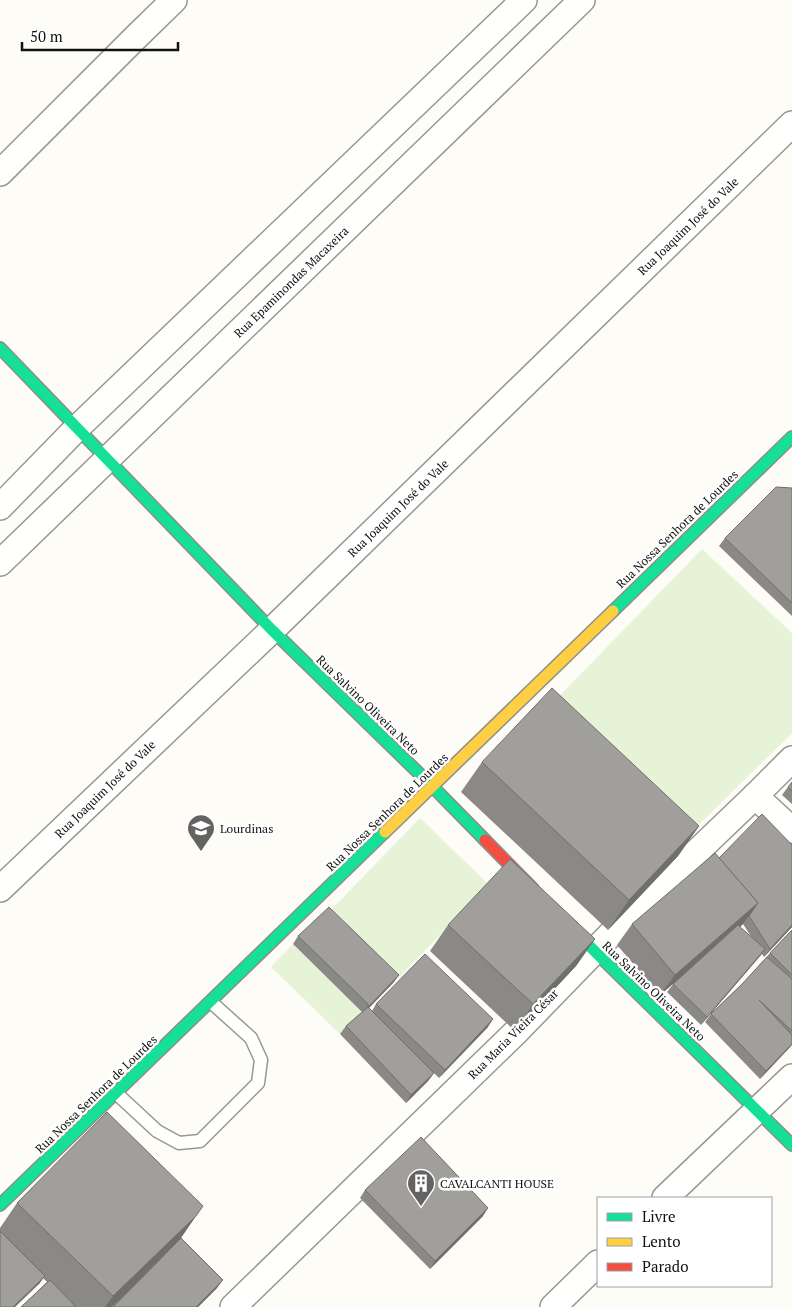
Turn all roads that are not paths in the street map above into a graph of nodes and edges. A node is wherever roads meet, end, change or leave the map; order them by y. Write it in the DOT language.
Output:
graph roads {
  1 [pos="174,0"];
  2 [pos="524,0"];
  3 [pos="582,0"];
  4 [pos="792,124"];
  5 [pos="0,173"];
  6 [pos="0,348"];
  7 [pos="77,428"];
  8 [pos="792,437"];
  9 [pos="107,460"];
  10 [pos="0,507"];
  11 [pos="0,563"];
  12 [pos="272,630"];
  13 [pos="792,759"];
  14 [pos="432,786"];
  15 [pos="756,796"];
  16 [pos="792,830"];
  17 [pos="0,889"];
  18 [pos="540,896"];
  19 [pos="554,910"];
  20 [pos="594,952"];
  21 [pos="211,1002"];
  22 [pos="792,1077"];
  23 [pos="116,1094"];
  24 [pos="757,1111"];
  25 [pos="792,1146"];
  26 [pos="667,1197"];
  27 [pos="0,1205"];
  28 [pos="597,1264"];
  29 [pos="233,1307"];
  30 [pos="553,1307"];
  1 -- 5 [label="street"];
  2 -- 7 [label="street"];
  3 -- 9 [label="street, Rua Epaminondas Macaxeira"];
  4 -- 12 [label="street, Rua Joaquim José do Vale"];
  6 -- 7 [label="street, Rua Salvino Oliveira Neto"];
  7 -- 9 [label="street, Rua Salvino Oliveira Neto"];
  7 -- 10 [label="street"];
  8 -- 14 [label="street, Rua Nossa Senhora de Lourdes"];
  9 -- 11 [label="street, Rua Epaminondas Macaxeira"];
  9 -- 12 [label="street, Rua Salvino Oliveira Neto"];
  12 -- 14 [label="street, Rua Salvino Oliveira Neto"];
  12 -- 17 [label="street, Rua Joaquim José do Vale"];
  13 -- 15 [label="street, Rua Maria Vieira César"];
  14 -- 18 [label="street, Rua Salvino Oliveira Neto"];
  14 -- 21 [label="street, Rua Nossa Senhora de Lourdes"];
  15 -- 16 [label="street"];
  15 -- 20 [label="street, Rua Maria Vieira César"];
  19 -- 20 [label="street, Rua Salvino Oliveira Neto"];
  20 -- 24 [label="street, Rua Salvino Oliveira Neto"];
  20 -- 29 [label="street, Rua Maria Vieira César"];
  21 -- 23 [label="street, Rua Nossa Senhora de Lourdes"];
  21 -- 23 [label="lane"];
  22 -- 24 [label="street"];
  23 -- 27 [label="street, Rua Nossa Senhora de Lourdes"];
  24 -- 25 [label="street, Rua Salvino Oliveira Neto"];
  24 -- 26 [label="street"];
  28 -- 30 [label="street"];
}
